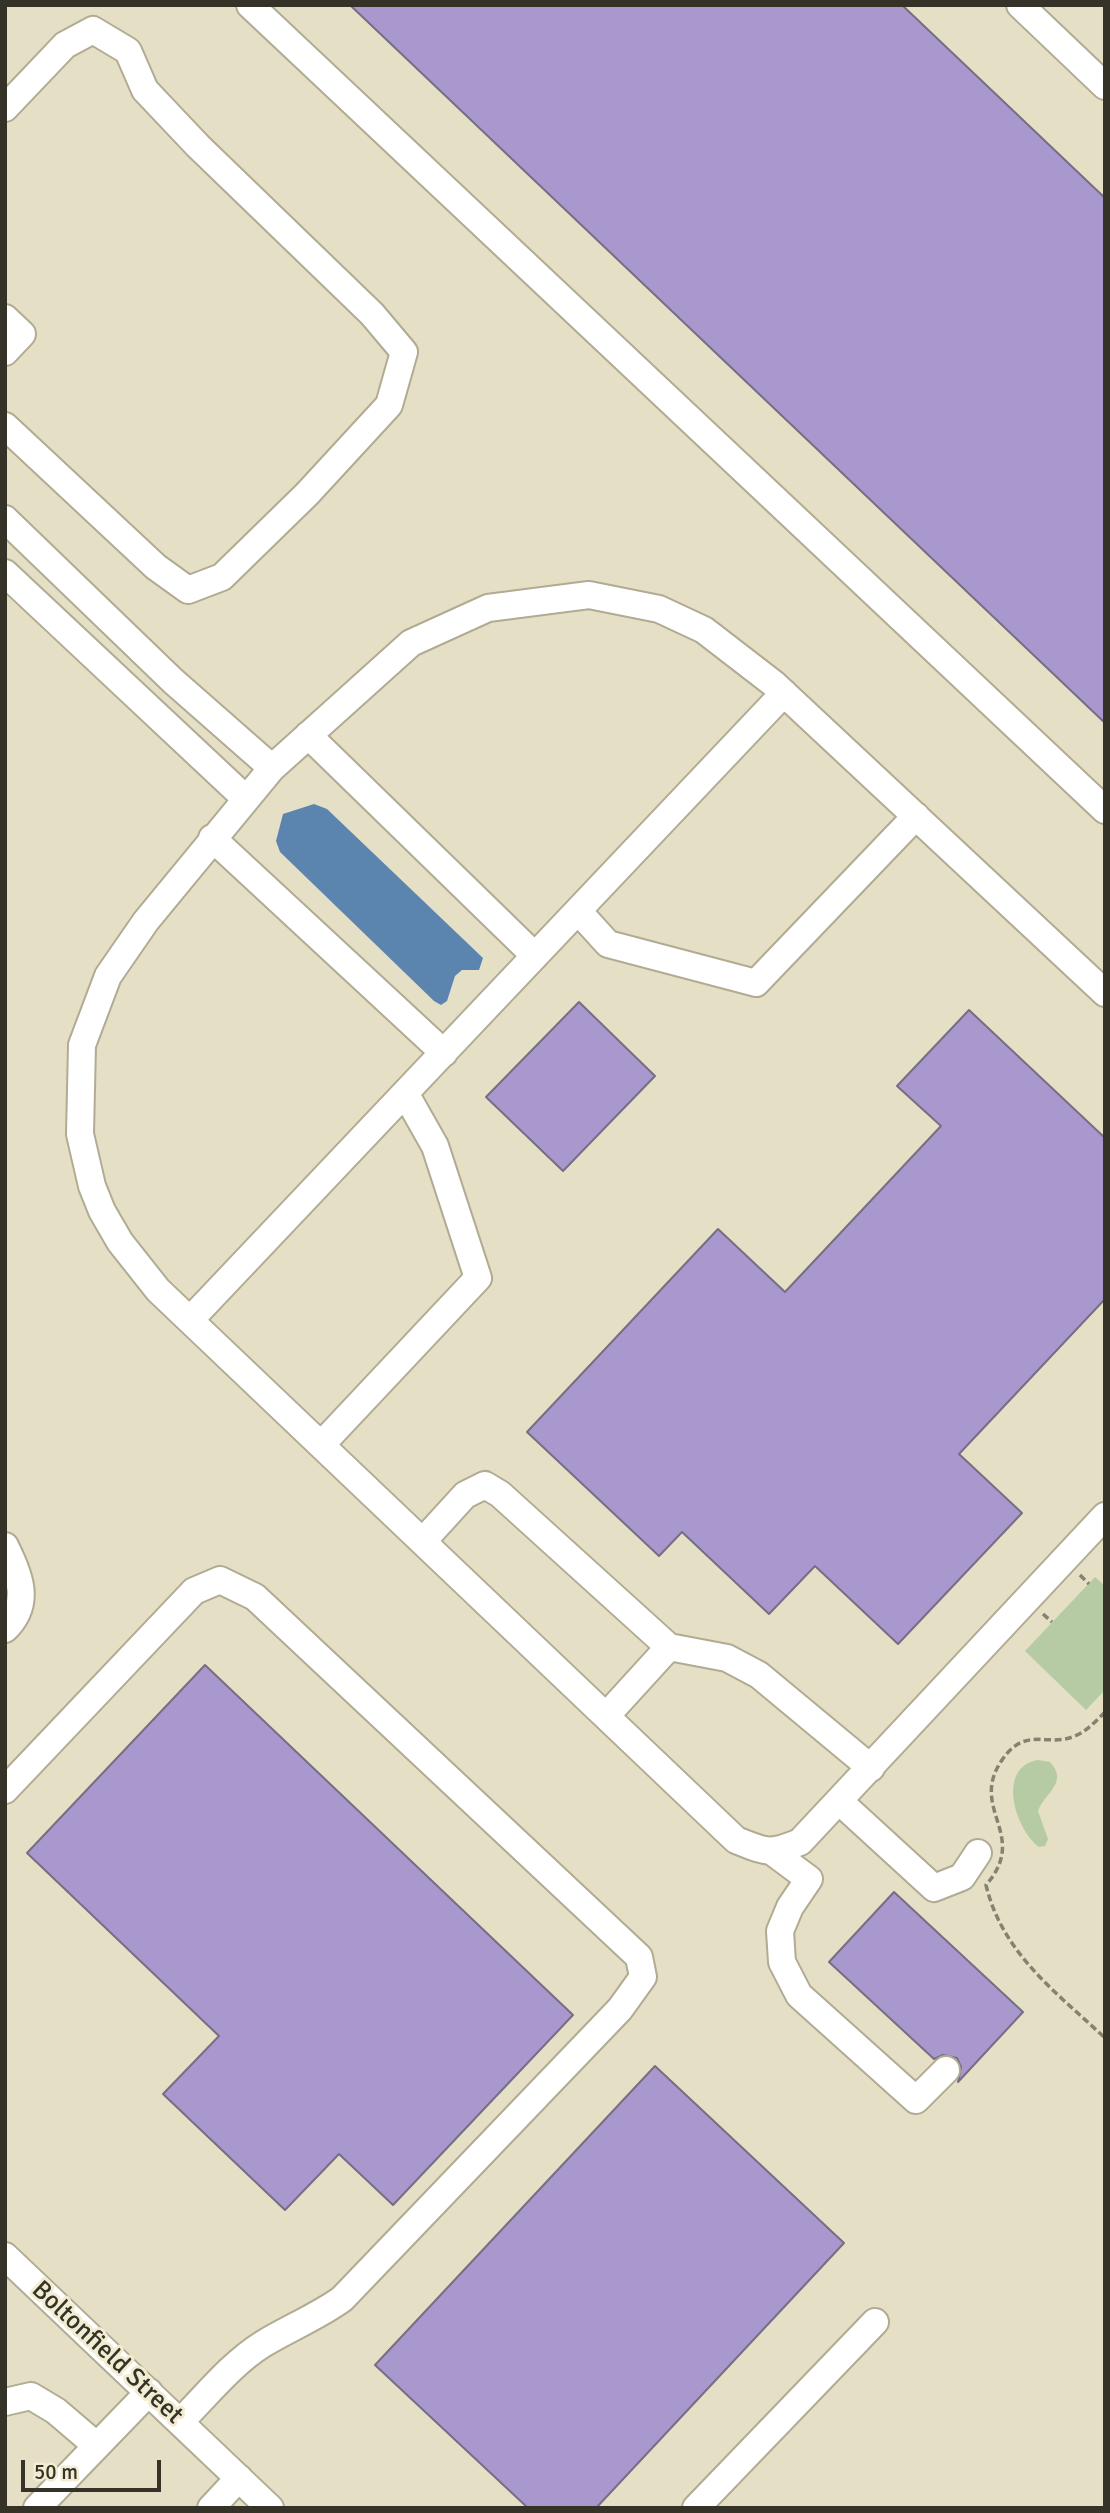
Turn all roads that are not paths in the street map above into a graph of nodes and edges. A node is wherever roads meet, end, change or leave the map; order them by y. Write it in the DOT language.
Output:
graph roads {
  1 [pos="250,5"];
  2 [pos="1020,5"];
  3 [pos="1105,86"];
  4 [pos="5,108"];
  5 [pos="5,318"];
  6 [pos="5,352"];
  7 [pos="5,426"];
  8 [pos="5,519"];
  9 [pos="5,573"];
  10 [pos="784,693"];
  11 [pos="308,735"];
  12 [pos="272,768"];
  13 [pos="245,798"];
  14 [pos="1105,810"];
  15 [pos="916,816"];
  16 [pos="212,838"];
  17 [pos="578,911"];
  18 [pos="535,956"];
  19 [pos="1105,993"];
  20 [pos="443,1053"];
  21 [pos="405,1093"];
  22 [pos="190,1321"];
  23 [pos="321,1445"];
  24 [pos="1102,1526"];
  25 [pos="423,1541"];
  26 [pos="5,1546"];
  27 [pos="5,1629"];
  28 [pos="669,1647"];
  29 [pos="607,1715"];
  30 [pos="871,1768"];
  31 [pos="5,1790"];
  32 [pos="839,1801"];
  33 [pos="774,1853"];
  34 [pos="978,1853"];
  35 [pos="946,2070"];
  36 [pos="5,2256"];
  37 [pos="875,2322"];
  38 [pos="149,2392"];
  39 [pos="5,2402"];
  40 [pos="180,2422"];
  41 [pos="97,2446"];
  42 [pos="239,2478"];
  43 [pos="37,2508"];
  44 [pos="211,2508"];
  45 [pos="270,2508"];
  46 [pos="696,2508"];
  1 -- 14 [label="street"];
  2 -- 3 [label="street"];
  4 -- 7 [label="street"];
  5 -- 6 [label="street"];
  8 -- 12 [label="street"];
  9 -- 13 [label="street"];
  10 -- 11 [label="street"];
  10 -- 15 [label="street"];
  10 -- 17 [label="street"];
  11 -- 12 [label="street"];
  11 -- 18 [label="street"];
  12 -- 13 [label="street"];
  13 -- 16 [label="street"];
  15 -- 17 [label="street"];
  15 -- 19 [label="street"];
  16 -- 20 [label="street"];
  16 -- 22 [label="street"];
  17 -- 18 [label="street"];
  18 -- 20 [label="street"];
  20 -- 21 [label="street"];
  21 -- 22 [label="street"];
  21 -- 23 [label="street"];
  22 -- 23 [label="street"];
  23 -- 25 [label="street"];
  24 -- 30 [label="street"];
  25 -- 28 [label="street"];
  25 -- 29 [label="street"];
  26 -- 27 [label="street"];
  28 -- 29 [label="street"];
  28 -- 30 [label="street"];
  29 -- 33 [label="street"];
  30 -- 32 [label="street"];
  31 -- 40 [label="street"];
  32 -- 33 [label="street"];
  32 -- 34 [label="street"];
  33 -- 35 [label="street"];
  36 -- 38 [label="street, Boltonfield Street"];
  37 -- 46 [label="street"];
  38 -- 40 [label="street, Boltonfield Street"];
  38 -- 41 [label="street"];
  39 -- 41 [label="street"];
  40 -- 42 [label="street, Boltonfield Street"];
  41 -- 43 [label="street"];
  42 -- 44 [label="street"];
  42 -- 45 [label="street, Boltonfield Street"];
}
